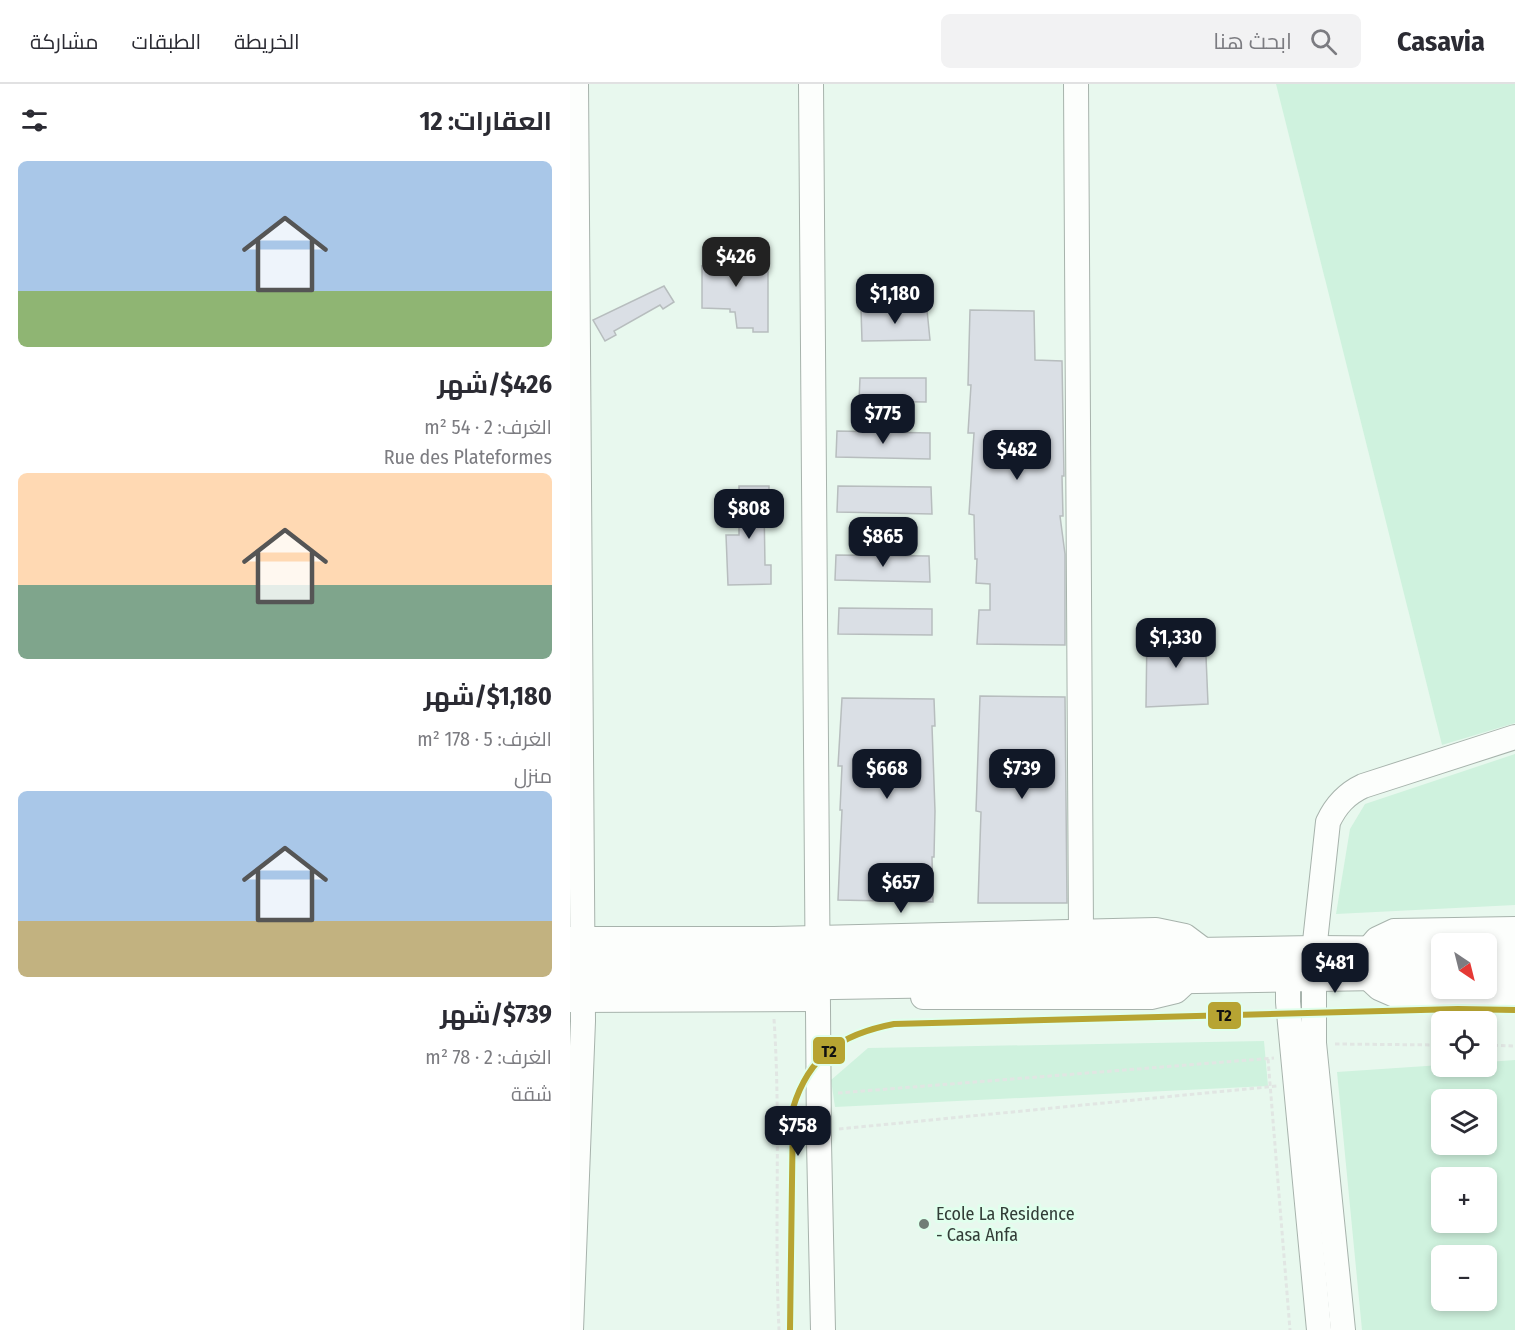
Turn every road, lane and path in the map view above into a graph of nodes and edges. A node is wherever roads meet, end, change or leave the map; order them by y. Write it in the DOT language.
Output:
graph roads {
  1 [pos="576,84"];
  2 [pos="811,84"];
  3 [pos="1076,84"];
  4 [pos="574,580"];
  5 [pos="1515,737"];
  6 [pos="1515,930"];
  7 [pos="1081,932"];
  8 [pos="1497,951"];
  9 [pos="1515,951"];
  10 [pos="1209,954"];
  11 [pos="1431,954"];
  12 [pos="1301,964"];
  13 [pos="1365,964"];
  14 [pos="819,969"];
  15 [pos="576,970"];
  16 [pos="1431,973"];
  17 [pos="1497,974"];
  18 [pos="1515,974"];
  19 [pos="1515,994"];
  20 [pos="773,1000"];
  21 [pos="1314,1043"];
  22 [pos="1431,1045"];
  23 [pos="1497,1046"];
  24 [pos="1515,1046"];
  25 [pos="1293,1057"];
  26 [pos="1268,1059"];
  27 [pos="1296,1083"];
  28 [pos="1272,1086"];
  29 [pos="820,1095"];
  30 [pos="819,1142"];
  31 [pos="571,1330"];
  32 [pos="779,1330"];
  33 [pos="823,1330"];
  34 [pos="1290,1330"];
  35 [pos="1319,1330"];
  36 [pos="1342,1330"];
  1 -- 4 [label="street"];
  2 -- 14 [label="street"];
  3 -- 7 [label="street"];
  4 -- 15 [label="street"];
  5 -- 12 [label="street"];
  6 -- 13 [label="street"];
  7 -- 10 [label="street"];
  7 -- 14 [label="street"];
  8 -- 9 [label="main road"];
  10 -- 12 [label="main road"];
  10 -- 14 [label="main road"];
  11 -- 13 [label="main road"];
  12 -- 13 [label="main road"];
  12 -- 14 [label="main road"];
  12 -- 21 [label="street"];
  12 -- 25 [label="street"];
  13 -- 16 [label="main road"];
  13 -- 19 [label="street"];
  14 -- 15 [label="main road"];
  14 -- 15 [label="street"];
  14 -- 20 [label="street"];
  14 -- 29 [label="street"];
  15 -- 20 [label="street"];
  15 -- 31 [label="street"];
  17 -- 18 [label="main road"];
  20 -- 32 [label="path"];
  21 -- 22 [label="path"];
  21 -- 36 [label="street"];
  23 -- 24 [label="path"];
  25 -- 26 [label="path"];
  25 -- 27 [label="street"];
  26 -- 28 [label="path"];
  26 -- 29 [label="path"];
  27 -- 28 [label="path"];
  27 -- 35 [label="street"];
  28 -- 30 [label="path"];
  28 -- 34 [label="path"];
  29 -- 30 [label="street"];
  30 -- 33 [label="street"];
}
